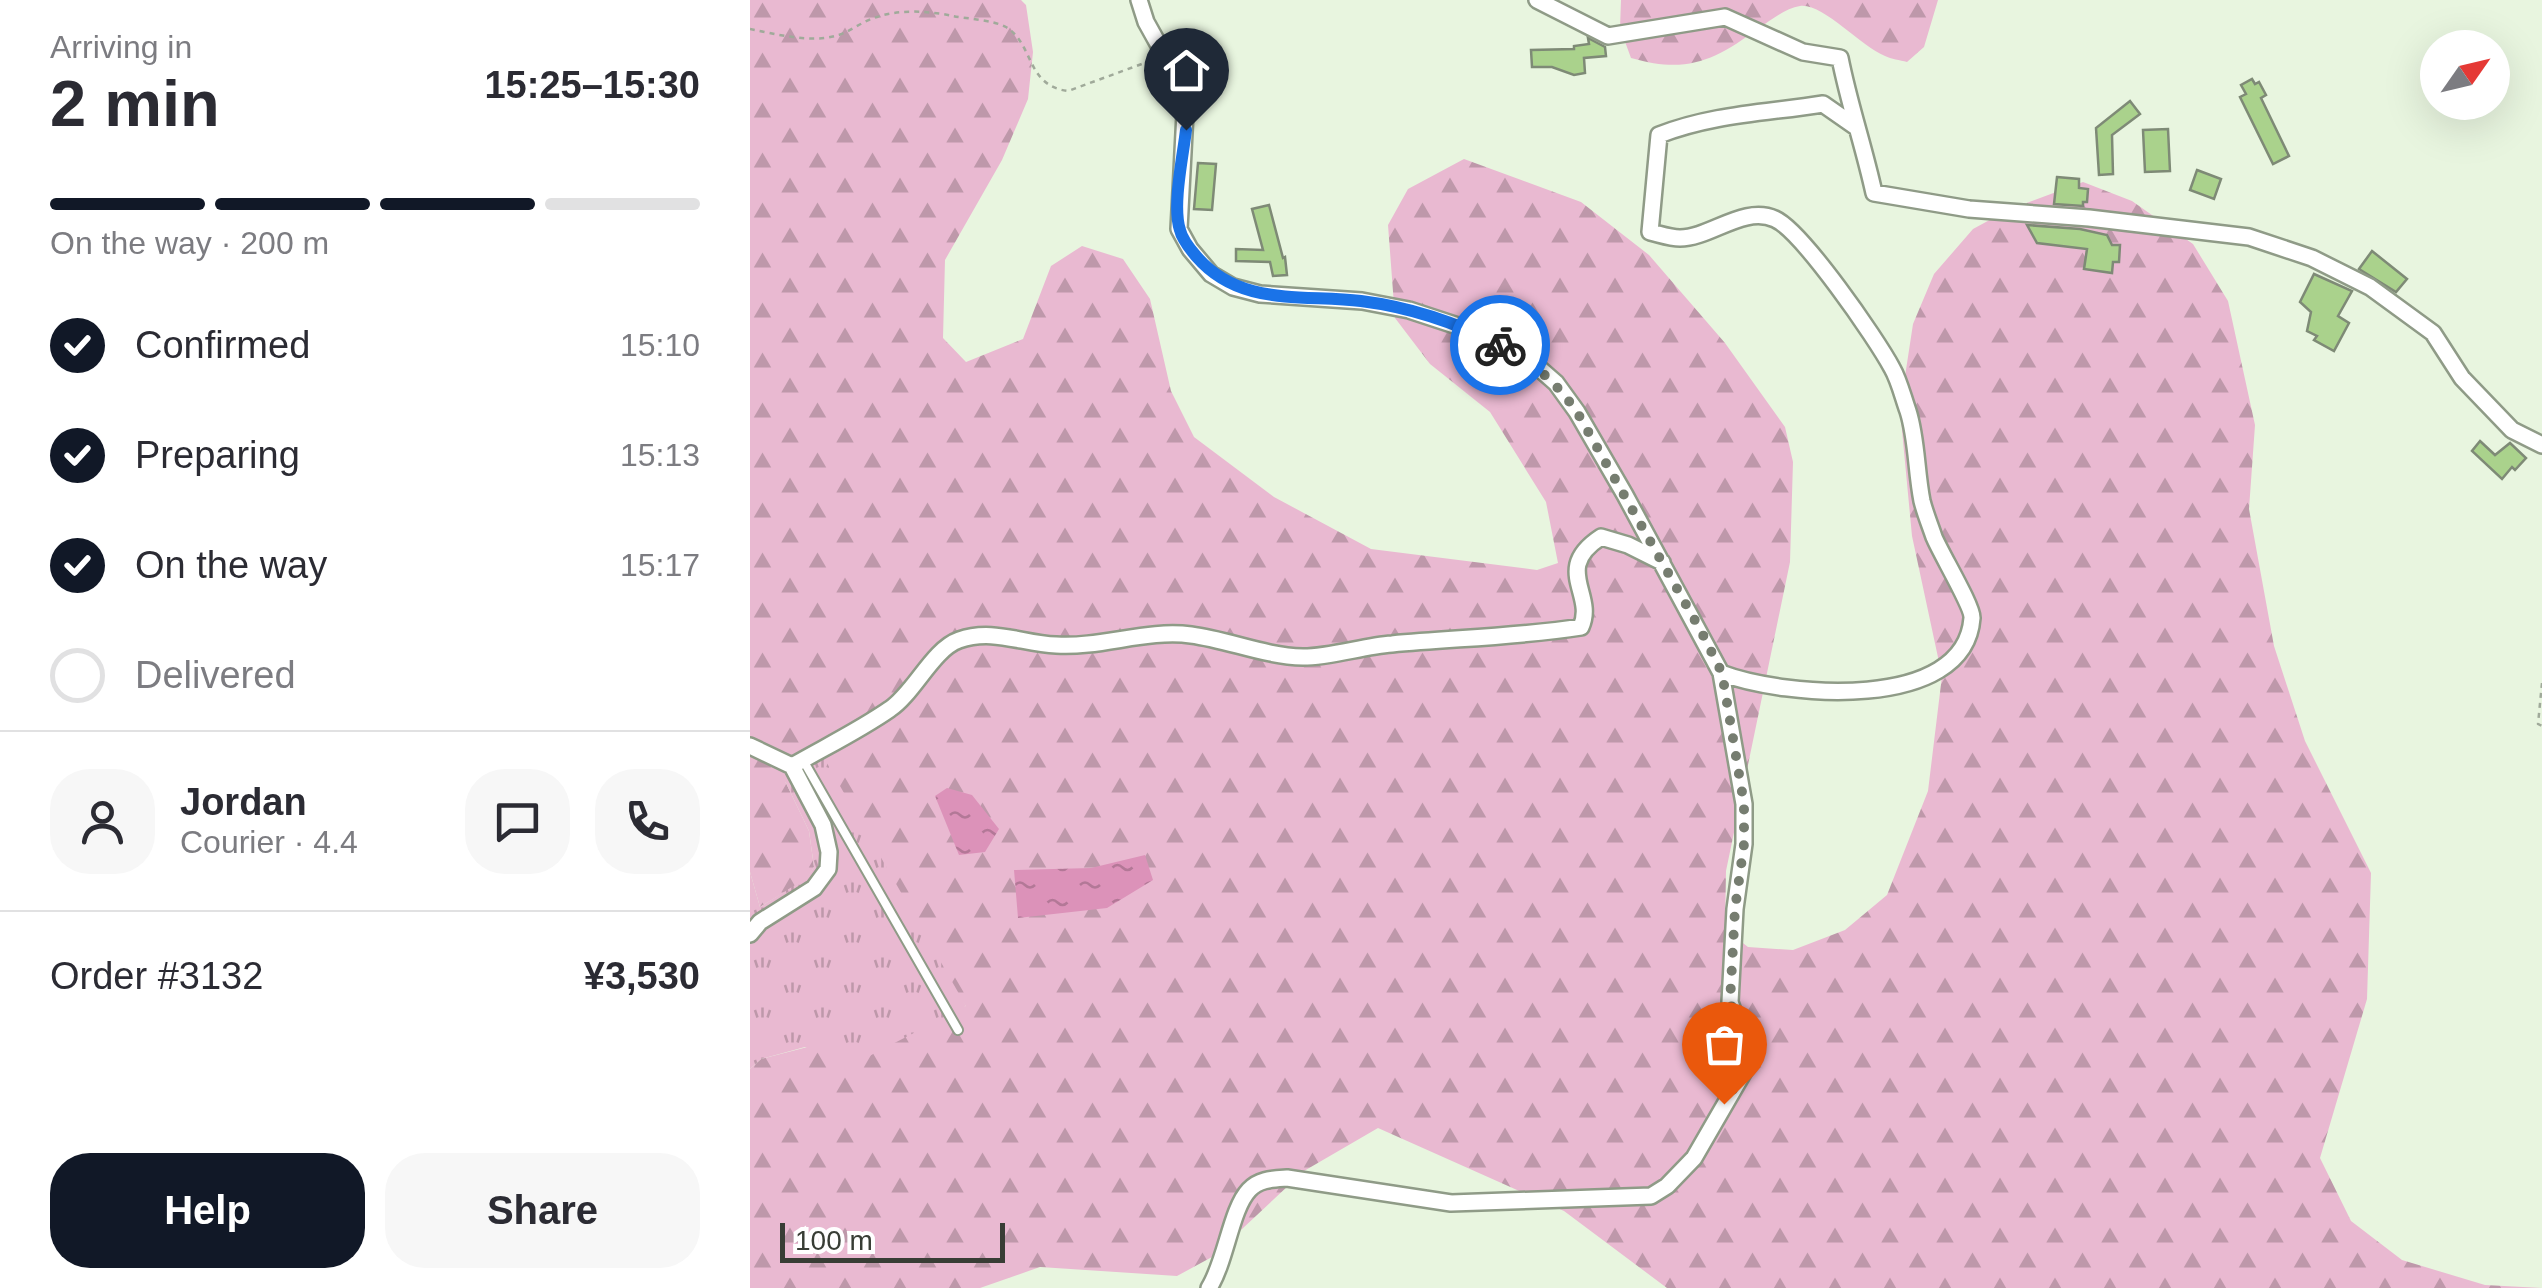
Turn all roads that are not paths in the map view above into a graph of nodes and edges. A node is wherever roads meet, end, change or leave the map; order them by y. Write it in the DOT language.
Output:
graph roads {
  1 [pos="1139,0"];
  2 [pos="1538,0"];
  3 [pos="1860,129"];
  4 [pos="2542,445"];
  5 [pos="1662,562"];
  6 [pos="1722,673"];
  7 [pos="750,746"];
  8 [pos="798,763"];
  9 [pos="750,934"];
  10 [pos="958,1030"];
  11 [pos="1209,1288"];
  1 -- 5 [label="street"];
  2 -- 3 [label="street"];
  3 -- 4 [label="street"];
  3 -- 6 [label="street"];
  5 -- 6 [label="street"];
  5 -- 8 [label="street"];
  6 -- 11 [label="street"];
  7 -- 8 [label="street"];
  8 -- 9 [label="street"];
  8 -- 10 [label="lane"];
}
